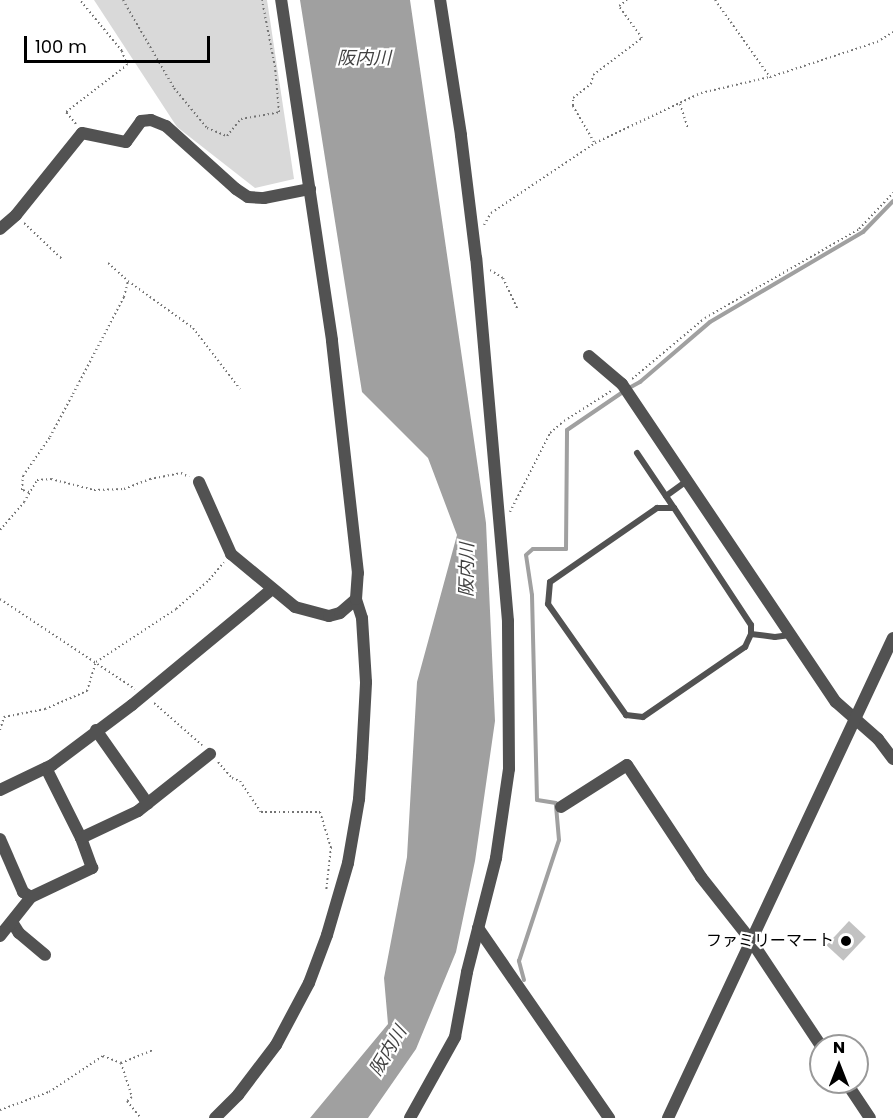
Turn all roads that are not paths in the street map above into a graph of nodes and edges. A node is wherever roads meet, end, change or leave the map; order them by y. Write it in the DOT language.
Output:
graph roads {
  1 [pos="281,0"];
  2 [pos="440,0"];
  3 [pos="310,189"];
  4 [pos="0,229"];
  5 [pos="590,356"];
  6 [pos="637,453"];
  7 [pos="687,481"];
  8 [pos="199,482"];
  9 [pos="666,496"];
  10 [pos="674,508"];
  11 [pos="272,589"];
  12 [pos="356,598"];
  13 [pos="752,634"];
  14 [pos="791,635"];
  15 [pos="893,638"];
  16 [pos="854,721"];
  17 [pos="96,730"];
  18 [pos="210,754"];
  19 [pos="893,759"];
  20 [pos="46,768"];
  21 [pos="0,790"];
  22 [pos="148,804"];
  23 [pos="561,807"];
  24 [pos="81,838"];
  25 [pos="0,839"];
  26 [pos="31,897"];
  27 [pos="12,922"];
  28 [pos="478,928"];
  29 [pos="0,936"];
  30 [pos="750,939"];
  31 [pos="45,955"];
  32 [pos="813,1034"];
  33 [pos="854,1094"];
  34 [pos="214,1118"];
  35 [pos="410,1118"];
  36 [pos="609,1118"];
  37 [pos="668,1118"];
  38 [pos="870,1118"];
  1 -- 3 [label="street"];
  2 -- 28 [label="street"];
  3 -- 4 [label="street"];
  3 -- 12 [label="street"];
  5 -- 7 [label="street"];
  6 -- 9 [label="lane"];
  7 -- 9 [label="lane"];
  7 -- 14 [label="street"];
  8 -- 11 [label="street"];
  9 -- 10 [label="lane"];
  10 -- 13 [label="lane"];
  10 -- 13 [label="lane"];
  11 -- 12 [label="street"];
  11 -- 17 [label="street"];
  12 -- 34 [label="street"];
  13 -- 14 [label="lane"];
  14 -- 16 [label="street"];
  15 -- 16 [label="street"];
  16 -- 19 [label="street"];
  16 -- 30 [label="street"];
  17 -- 20 [label="street"];
  17 -- 22 [label="street"];
  18 -- 22 [label="street"];
  20 -- 21 [label="street"];
  20 -- 24 [label="street"];
  22 -- 24 [label="street"];
  23 -- 30 [label="street"];
  24 -- 26 [label="street"];
  25 -- 26 [label="street"];
  26 -- 27 [label="street"];
  27 -- 29 [label="street"];
  27 -- 31 [label="street"];
  28 -- 35 [label="street"];
  28 -- 36 [label="street"];
  30 -- 32 [label="street"];
  30 -- 37 [label="street"];
  33 -- 38 [label="street"];
}
